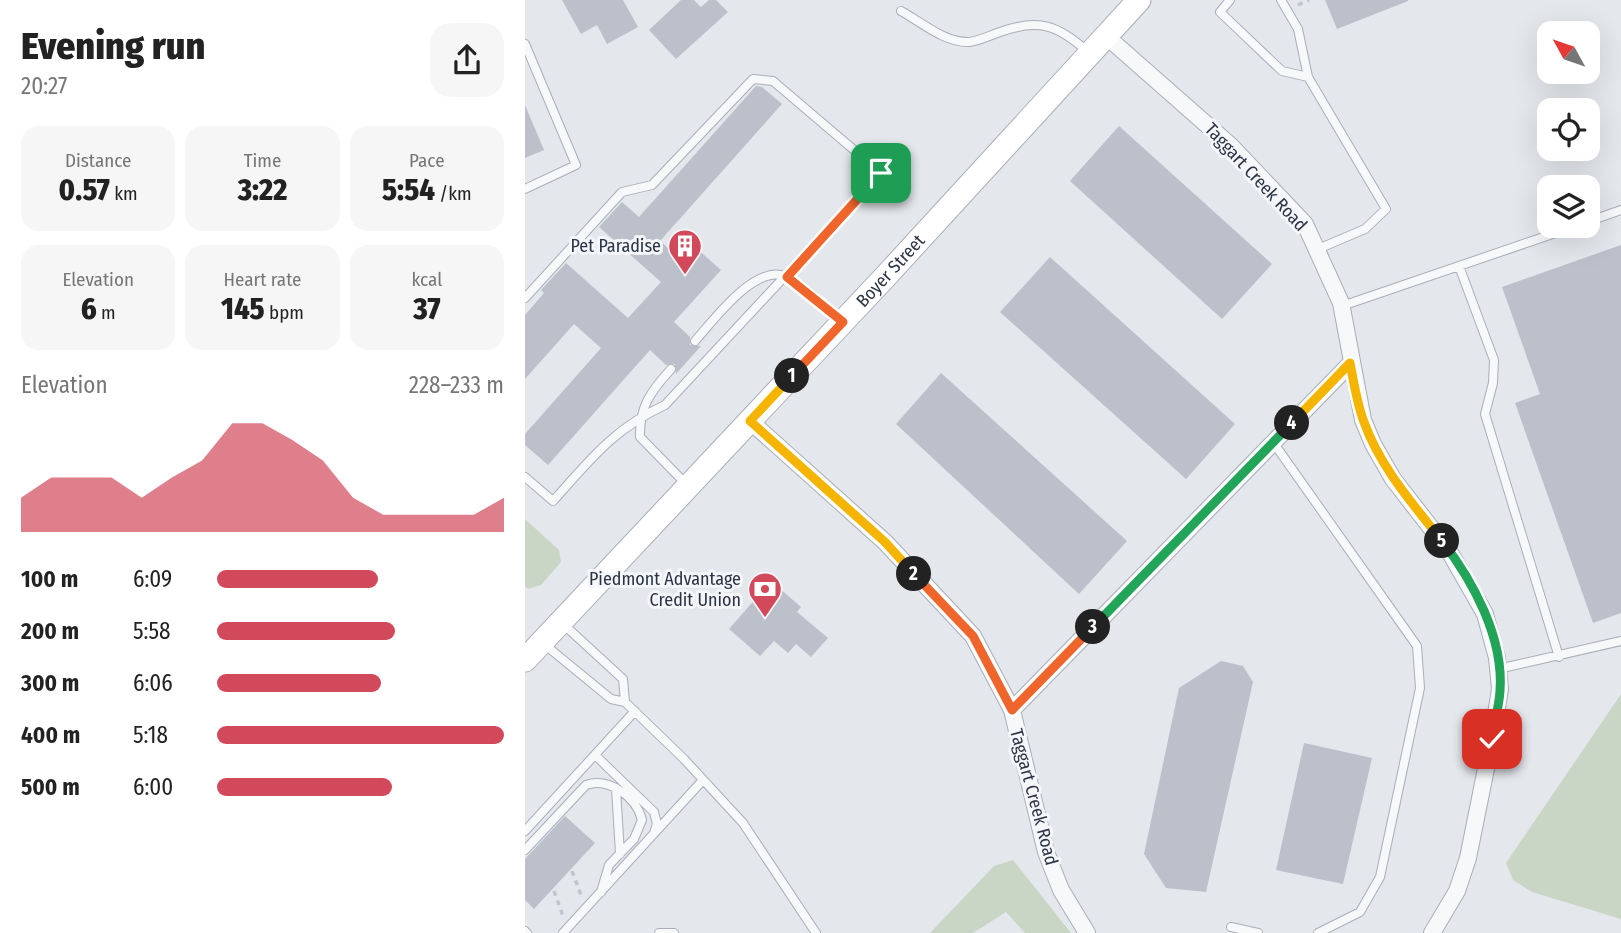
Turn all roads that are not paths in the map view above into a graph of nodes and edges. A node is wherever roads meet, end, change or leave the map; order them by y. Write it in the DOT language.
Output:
graph roads {
  1 [pos="1139,0"];
  2 [pos="1230,0"];
  3 [pos="1281,0"];
  4 [pos="901,11"];
  5 [pos="1106,36"];
  6 [pos="525,45"];
  7 [pos="1090,54"];
  8 [pos="1308,77"];
  9 [pos="525,189"];
  10 [pos="1621,210"];
  11 [pos="1600,217"];
  12 [pos="1542,238"];
  13 [pos="1318,249"];
  14 [pos="1459,267"];
  15 [pos="787,277"];
  16 [pos="525,298"];
  17 [pos="1342,306"];
  18 [pos="843,322"];
  19 [pos="695,341"];
  20 [pos="1350,363"];
  21 [pos="671,369"];
  22 [pos="639,417"];
  23 [pos="750,421"];
  24 [pos="1273,442"];
  25 [pos="525,477"];
  26 [pos="688,485"];
  27 [pos="561,622"];
  28 [pos="1621,641"];
  29 [pos="542,642"];
  30 [pos="1559,656"];
  31 [pos="525,660"];
  32 [pos="1498,669"];
  33 [pos="625,702"];
  34 [pos="1012,710"];
  35 [pos="635,711"];
  36 [pos="595,755"];
  37 [pos="703,780"];
  38 [pos="616,789"];
  39 [pos="525,831"];
  40 [pos="653,836"];
  41 [pos="525,850"];
  42 [pos="619,854"];
  43 [pos="601,892"];
  44 [pos="1231,927"];
  45 [pos="566,931"];
  46 [pos="659,933"];
  47 [pos="674,933"];
  48 [pos="816,933"];
  49 [pos="1087,933"];
  50 [pos="1258,933"];
  51 [pos="1318,933"];
  52 [pos="1431,933"];
  1 -- 5 [label="main road, Boyer Street"];
  2 -- 8 [label="lane"];
  3 -- 8 [label="lane"];
  4 -- 7 [label="lane"];
  5 -- 7 [label="main road, Boyer Street"];
  5 -- 13 [label="street, Taggart Creek Road"];
  6 -- 9 [label="lane"];
  7 -- 18 [label="main road, Boyer Street"];
  8 -- 13 [label="lane"];
  10 -- 11 [label="lane"];
  12 -- 14 [label="lane"];
  13 -- 17 [label="street, Taggart Creek Road"];
  14 -- 17 [label="lane"];
  14 -- 30 [label="lane"];
  15 -- 16 [label="lane"];
  15 -- 18 [label="lane"];
  15 -- 19 [label="lane"];
  15 -- 22 [label="lane"];
  17 -- 20 [label="street, Taggart Creek Road"];
  18 -- 23 [label="main road, Boyer Street"];
  20 -- 24 [label="street"];
  20 -- 32 [label="street, Taggart Creek Road"];
  21 -- 22 [label="lane"];
  22 -- 25 [label="lane"];
  22 -- 26 [label="lane"];
  23 -- 26 [label="main road, Boyer Street"];
  23 -- 34 [label="street, Taggart Creek Road"];
  24 -- 34 [label="street"];
  24 -- 51 [label="lane"];
  26 -- 27 [label="main road, Boyer Street"];
  27 -- 29 [label="main road, Boyer Street"];
  27 -- 33 [label="lane"];
  28 -- 30 [label="lane"];
  29 -- 31 [label="main road, Boyer Street"];
  29 -- 33 [label="lane"];
  30 -- 32 [label="lane"];
  32 -- 52 [label="street, Taggart Creek Road"];
  33 -- 35 [label="lane"];
  34 -- 49 [label="street, Taggart Creek Road"];
  35 -- 36 [label="lane"];
  35 -- 37 [label="lane"];
  36 -- 39 [label="lane"];
  36 -- 40 [label="lane"];
  37 -- 40 [label="lane"];
  37 -- 48 [label="lane"];
  38 -- 41 [label="lane"];
  38 -- 42 [label="lane"];
  38 -- 42 [label="lane"];
  40 -- 43 [label="lane"];
  42 -- 43 [label="lane"];
  43 -- 45 [label="lane"];
  44 -- 50 [label="lane"];
  46 -- 47 [label="lane"];
}
